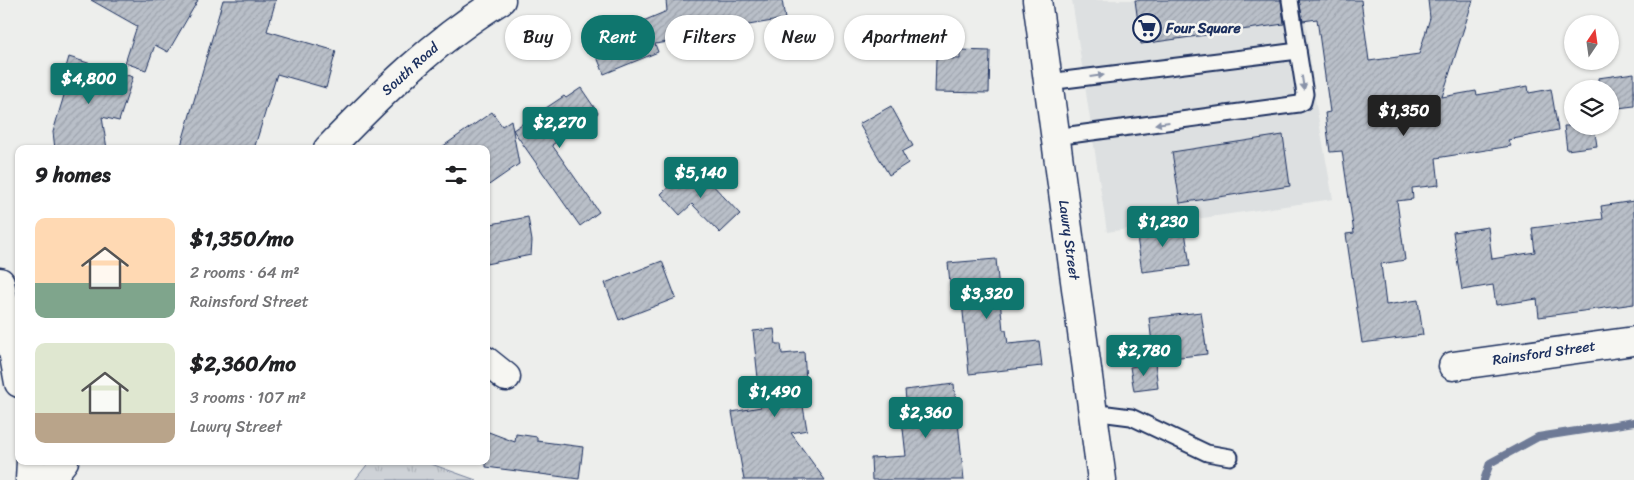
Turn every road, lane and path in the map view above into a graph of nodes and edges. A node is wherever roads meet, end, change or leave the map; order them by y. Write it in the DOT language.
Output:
graph roads {
  1 [pos="501,0"];
  2 [pos="1038,0"];
  3 [pos="1290,0"];
  4 [pos="1298,50"];
  5 [pos="1048,82"];
  6 [pos="1055,137"];
  7 [pos="332,145"];
  8 [pos="0,282"];
  9 [pos="1634,341"];
  10 [pos="15,362"];
  11 [pos="1453,366"];
  12 [pos="1092,412"];
  13 [pos="1230,457"];
  14 [pos="31,465"];
  15 [pos="61,465"];
  16 [pos="30,480"];
  17 [pos="49,480"];
  18 [pos="1102,480"];
  1 -- 7 [label="street, South Road"];
  2 -- 5 [label="street, Lawry Street"];
  3 -- 4 [label="lane"];
  5 -- 4 [label="lane, one-way"];
  4 -- 6 [label="lane, one-way"];
  5 -- 6 [label="street, Lawry Street"];
  6 -- 12 [label="street, Lawry Street"];
  8 -- 10 [label="street"];
  9 -- 11 [label="street, Rainsford Street"];
  12 -- 13 [label="lane"];
  12 -- 18 [label="street, Lawry Street"];
  14 -- 16 [label="street"];
  15 -- 17 [label="street"];
}
